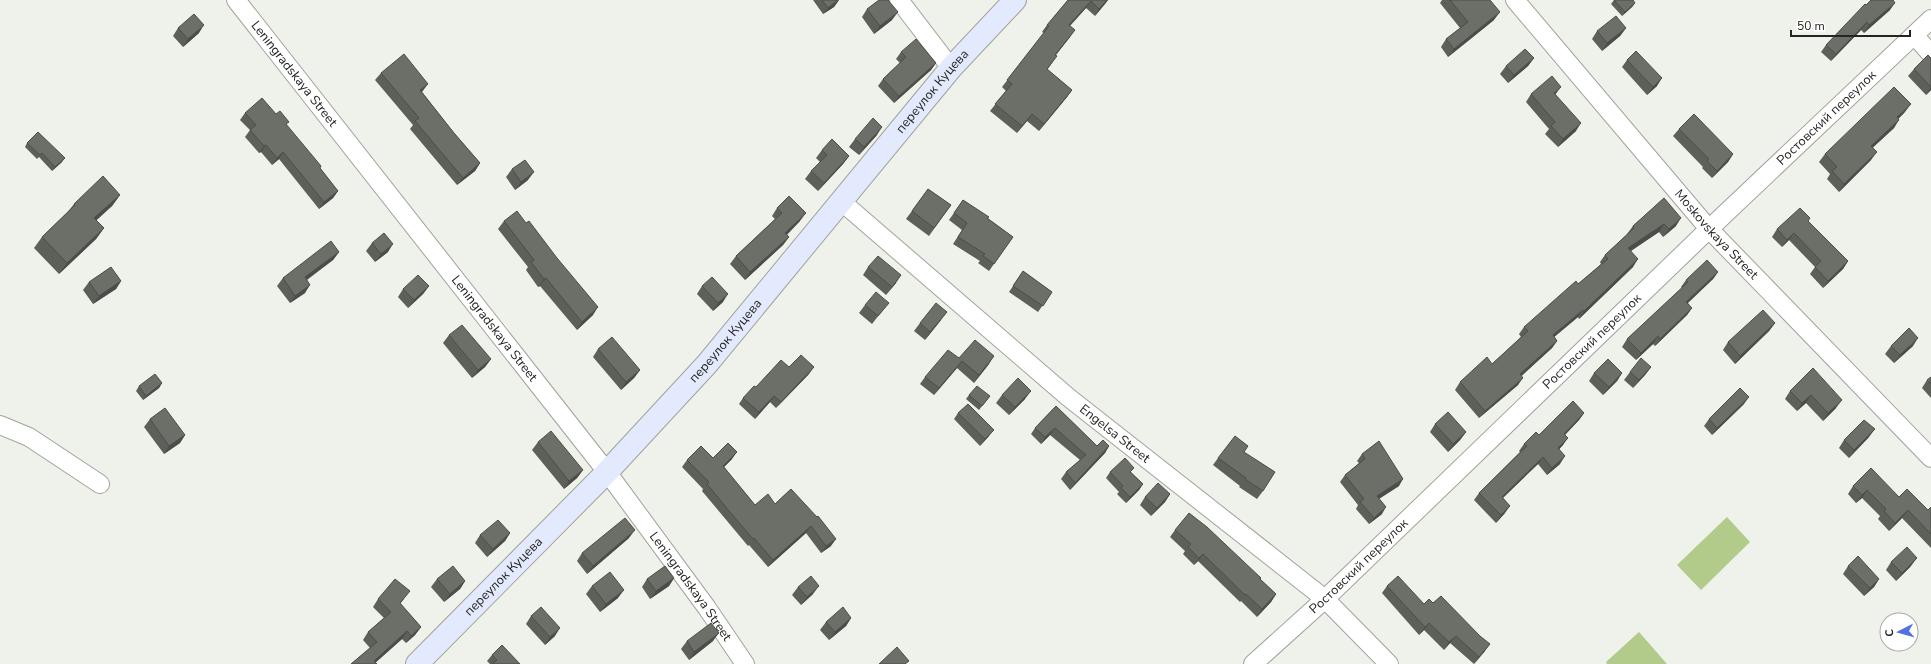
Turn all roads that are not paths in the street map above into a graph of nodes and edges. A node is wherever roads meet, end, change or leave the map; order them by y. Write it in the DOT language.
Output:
graph roads {
  1 [pos="236,0"];
  2 [pos="899,0"];
  3 [pos="1015,0"];
  4 [pos="1515,0"];
  5 [pos="1931,19"];
  6 [pos="1914,35"];
  7 [pos="1931,54"];
  8 [pos="951,68"];
  9 [pos="842,202"];
  10 [pos="1709,229"];
  11 [pos="0,425"];
  12 [pos="1931,458"];
  13 [pos="607,472"];
  14 [pos="100,484"];
  15 [pos="1325,599"];
  16 [pos="418,664"];
  17 [pos="745,664"];
  18 [pos="1253,664"];
  19 [pos="1389,664"];
  1 -- 13 [label="street, Leningradskaya Street"];
  2 -- 8 [label="street"];
  3 -- 8 [label="street, переулок Куцева"];
  4 -- 10 [label="street, Moskovskaya Street"];
  5 -- 6 [label="street, Ростовский переулок"];
  6 -- 7 [label="street"];
  6 -- 10 [label="street, Ростовский переулок"];
  8 -- 9 [label="street, переулок Куцева"];
  9 -- 13 [label="street, переулок Куцева"];
  9 -- 15 [label="street, Engelsa Street"];
  10 -- 12 [label="street, Moskovskaya Street"];
  10 -- 15 [label="street, Ростовский переулок"];
  11 -- 14 [label="street"];
  13 -- 16 [label="street, переулок Куцева"];
  13 -- 17 [label="street, Leningradskaya Street"];
  15 -- 18 [label="street, Ростовский переулок"];
  15 -- 19 [label="street, Engelsa Street"];
}
